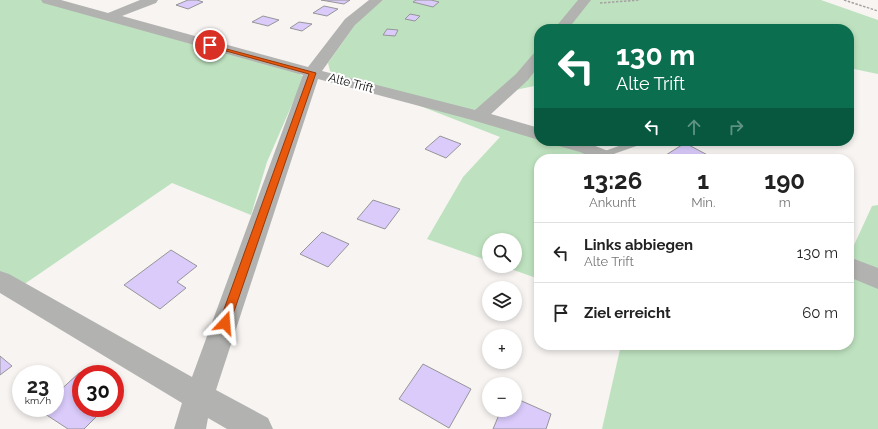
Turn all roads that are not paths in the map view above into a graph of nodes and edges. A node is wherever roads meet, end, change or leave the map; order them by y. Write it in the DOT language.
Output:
graph roads {
  1 [pos="47,0"];
  2 [pos="152,0"];
  3 [pos="377,0"];
  4 [pos="583,2"];
  5 [pos="108,17"];
  6 [pos="565,24"];
  7 [pos="534,62"];
  8 [pos="312,73"];
  9 [pos="478,116"];
  10 [pos="534,133"];
  11 [pos="580,146"];
  12 [pos="631,146"];
  13 [pos="600,154"];
  14 [pos="614,154"];
  15 [pos="854,268"];
  16 [pos="878,279"];
  17 [pos="0,281"];
  18 [pos="199,397"];
  19 [pos="190,429"];
  20 [pos="257,429"];
  1 -- 5 [label="street, Alte Trift"];
  2 -- 5 [label="street"];
  3 -- 8 [label="street"];
  4 -- 6 [label="street"];
  5 -- 8 [label="street, Alte Trift"];
  7 -- 9 [label="street"];
  8 -- 9 [label="street, Alte Trift"];
  8 -- 18 [label="street"];
  9 -- 10 [label="street, Alte Trift"];
  11 -- 13 [label="street"];
  12 -- 14 [label="lane"];
  15 -- 16 [label="street"];
  17 -- 18 [label="street"];
  18 -- 19 [label="street"];
  18 -- 20 [label="street"];
}
